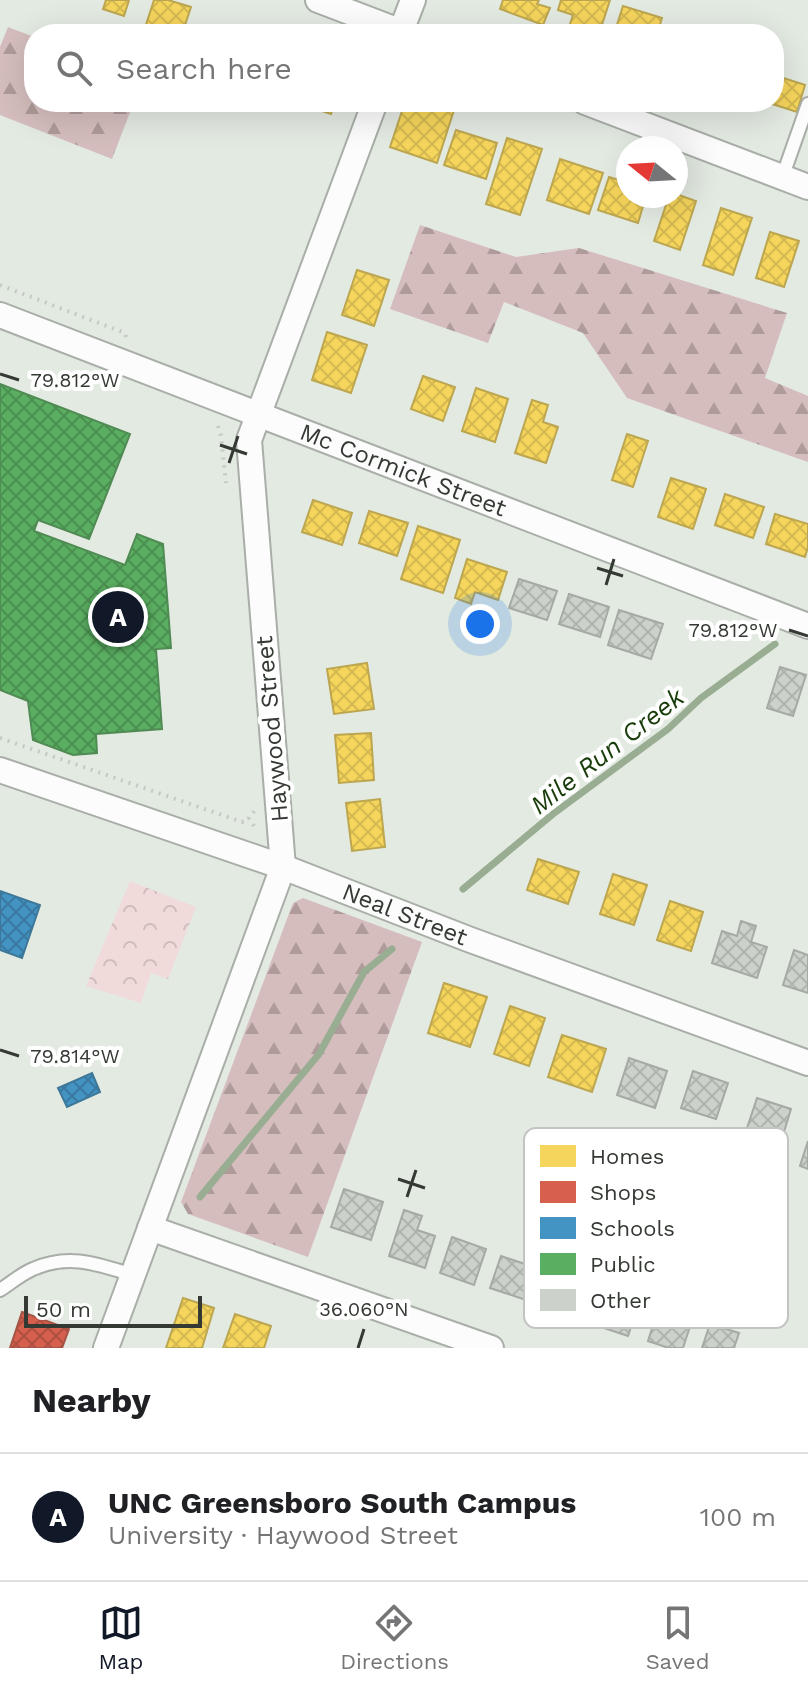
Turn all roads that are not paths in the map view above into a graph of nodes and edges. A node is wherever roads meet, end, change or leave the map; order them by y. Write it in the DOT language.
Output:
graph roads {
  1 [pos="318,0"];
  2 [pos="413,0"];
  3 [pos="380,24"];
  4 [pos="406,24"];
  5 [pos="808,104"];
  6 [pos="371,112"];
  7 [pos="611,112"];
  8 [pos="782,178"];
  9 [pos="808,187"];
  10 [pos="0,315"];
  11 [pos="258,415"];
  12 [pos="808,626"];
  13 [pos="0,770"];
  14 [pos="283,867"];
  15 [pos="808,1063"];
  16 [pos="150,1228"];
  17 [pos="133,1275"];
  18 [pos="0,1290"];
  19 [pos="106,1348"];
  20 [pos="491,1348"];
  1 -- 3 [label="street"];
  2 -- 4 [label="street"];
  5 -- 8 [label="lane"];
  6 -- 11 [label="street, Haywood Street"];
  7 -- 8 [label="street"];
  8 -- 9 [label="street"];
  10 -- 11 [label="street, Mc Cormick Street"];
  11 -- 12 [label="street, Mc Cormick Street"];
  11 -- 14 [label="street, Haywood Street"];
  13 -- 14 [label="street, Neal Street"];
  14 -- 15 [label="street, Neal Street"];
  14 -- 16 [label="street, Haywood Street"];
  16 -- 17 [label="street, Haywood Street"];
  16 -- 20 [label="street"];
  17 -- 18 [label="lane"];
  17 -- 19 [label="street, Haywood Street"];
}
